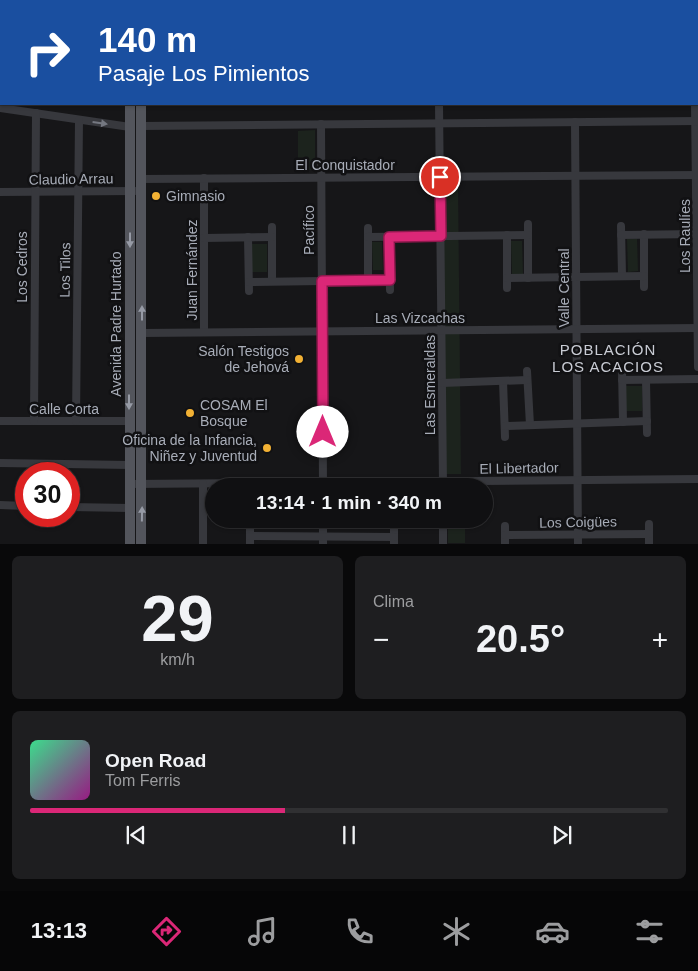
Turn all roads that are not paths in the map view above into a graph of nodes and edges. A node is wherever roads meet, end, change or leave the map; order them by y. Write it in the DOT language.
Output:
graph roads {
  1 [pos="130,105"];
  2 [pos="141,105"];
  3 [pos="440,105"];
  4 [pos="695,105"];
  5 [pos="0,108"];
  6 [pos="36,113"];
  7 [pos="79,120"];
  8 [pos="697,121"];
  9 [pos="575,122"];
  10 [pos="440,123"];
  11 [pos="321,124"];
  12 [pos="141,126"];
  13 [pos="130,127"];
  14 [pos="698,175"];
  15 [pos="575,176"];
  16 [pos="440,177"];
  17 [pos="204,178"];
  18 [pos="321,178"];
  19 [pos="141,179"];
  20 [pos="79,191"];
  21 [pos="130,191"];
  22 [pos="0,192"];
  23 [pos="35,192"];
  24 [pos="141,192"];
  25 [pos="528,224"];
  26 [pos="621,226"];
  27 [pos="272,227"];
  28 [pos="368,228"];
  29 [pos="621,234"];
  30 [pos="644,234"];
  31 [pos="698,234"];
  32 [pos="506,235"];
  33 [pos="528,235"];
  34 [pos="272,236"];
  35 [pos="441,236"];
  36 [pos="248,237"];
  37 [pos="368,237"];
  38 [pos="389,237"];
  39 [pos="204,238"];
  40 [pos="622,276"];
  41 [pos="644,276"];
  42 [pos="576,277"];
  43 [pos="507,278"];
  44 [pos="528,278"];
  45 [pos="368,280"];
  46 [pos="390,280"];
  47 [pos="272,281"];
  48 [pos="322,281"];
  49 [pos="249,282"];
  50 [pos="698,285"];
  51 [pos="644,287"];
  52 [pos="507,288"];
  53 [pos="390,290"];
  54 [pos="249,291"];
  55 [pos="698,328"];
  56 [pos="576,329"];
  57 [pos="442,330"];
  58 [pos="322,331"];
  59 [pos="204,332"];
  60 [pos="142,333"];
  61 [pos="698,367"];
  62 [pos="622,369"];
  63 [pos="527,371"];
  64 [pos="698,379"];
  65 [pos="528,380"];
  66 [pos="622,380"];
  67 [pos="646,380"];
  68 [pos="503,381"];
  69 [pos="442,383"];
  70 [pos="0,421"];
  71 [pos="34,421"];
  72 [pos="76,421"];
  73 [pos="129,421"];
  74 [pos="647,421"];
  75 [pos="623,422"];
  76 [pos="577,424"];
  77 [pos="505,426"];
  78 [pos="530,426"];
  79 [pos="647,433"];
  80 [pos="505,437"];
  81 [pos="0,463"];
  82 [pos="130,465"];
  83 [pos="323,478"];
  84 [pos="443,478"];
  85 [pos="698,479"];
  86 [pos="577,480"];
  87 [pos="493,483"];
  88 [pos="130,484"];
  89 [pos="142,484"];
  90 [pos="203,484"];
  91 [pos="0,505"];
  92 [pos="15,506"];
  93 [pos="80,507"];
  94 [pos="130,508"];
  95 [pos="649,524"];
  96 [pos="505,526"];
  97 [pos="394,528"];
  98 [pos="443,528"];
  99 [pos="626,534"];
  100 [pos="649,534"];
  101 [pos="250,535"];
  102 [pos="505,539"];
  103 [pos="530,539"];
  104 [pos="578,539"];
  105 [pos="276,540"];
  106 [pos="323,540"];
  107 [pos="367,540"];
  108 [pos="394,540"];
  109 [pos="130,544"];
  110 [pos="141,544"];
  111 [pos="203,544"];
  112 [pos="444,544"];
  113 [pos="626,544"];
  114 [pos="649,544"];
  1 -- 13 [label="main road, Avenida Padre Hurtado"];
  2 -- 12 [label="main road, Avenida Padre Hurtado"];
  3 -- 10 [label="street, Las Esmeraldas"];
  4 -- 8 [label="street, Los Raulíes"];
  5 -- 6 [label="street"];
  6 -- 7 [label="street"];
  6 -- 23 [label="street, Los Cedros"];
  7 -- 13 [label="street, one-way"];
  7 -- 20 [label="street, Los Tilos"];
  8 -- 9 [label="street"];
  8 -- 14 [label="street, Los Raulíes"];
  9 -- 10 [label="street"];
  9 -- 15 [label="street, Valle Central"];
  10 -- 11 [label="street"];
  10 -- 16 [label="street, Las Esmeraldas"];
  11 -- 12 [label="street"];
  11 -- 18 [label="street, Pacífico"];
  12 -- 19 [label="main road, Avenida Padre Hurtado"];
  13 -- 21 [label="main road, Avenida Padre Hurtado"];
  14 -- 15 [label="street, El Conquistador"];
  14 -- 31 [label="street, Los Raulíes"];
  15 -- 16 [label="street, El Conquistador"];
  15 -- 42 [label="street, Valle Central"];
  16 -- 18 [label="street, El Conquistador"];
  16 -- 35 [label="street, Las Esmeraldas"];
  17 -- 18 [label="street, El Conquistador"];
  17 -- 19 [label="street, El Conquistador"];
  17 -- 39 [label="street, Juan Fernández"];
  18 -- 48 [label="street, Pacífico"];
  19 -- 24 [label="main road, Avenida Padre Hurtado"];
  20 -- 21 [label="street, Claudio Arrau"];
  20 -- 23 [label="street, Claudio Arrau"];
  20 -- 72 [label="street, Los Tilos"];
  21 -- 24 [label="street, Claudio Arrau"];
  21 -- 73 [label="main road, Avenida Padre Hurtado, one-way"];
  22 -- 23 [label="street, Claudio Arrau"];
  23 -- 71 [label="street, Los Cedros"];
  60 -- 24 [label="main road, Avenida Padre Hurtado, one-way"];
  25 -- 33 [label="street"];
  26 -- 29 [label="street"];
  27 -- 34 [label="street"];
  28 -- 37 [label="street"];
  29 -- 30 [label="street"];
  29 -- 40 [label="street"];
  30 -- 31 [label="street"];
  30 -- 41 [label="street"];
  31 -- 50 [label="street, Los Raulíes"];
  32 -- 33 [label="street"];
  32 -- 35 [label="street"];
  32 -- 43 [label="street"];
  33 -- 44 [label="street"];
  34 -- 36 [label="street"];
  34 -- 47 [label="street"];
  35 -- 38 [label="street"];
  35 -- 57 [label="street, Las Esmeraldas"];
  36 -- 39 [label="street"];
  36 -- 49 [label="street"];
  37 -- 38 [label="street"];
  37 -- 45 [label="street"];
  38 -- 46 [label="street"];
  39 -- 59 [label="street, Juan Fernández"];
  40 -- 41 [label="street"];
  40 -- 42 [label="street"];
  41 -- 51 [label="street"];
  42 -- 44 [label="street"];
  42 -- 56 [label="street, Valle Central"];
  43 -- 44 [label="street"];
  43 -- 52 [label="street"];
  45 -- 46 [label="street"];
  45 -- 48 [label="street"];
  46 -- 53 [label="street"];
  47 -- 48 [label="street"];
  47 -- 49 [label="street"];
  48 -- 58 [label="street, Pacífico"];
  49 -- 54 [label="street"];
  50 -- 55 [label="street, Los Raulíes"];
  55 -- 56 [label="street, Las Vizcachas"];
  55 -- 61 [label="street, Los Raulíes"];
  56 -- 57 [label="street, Las Vizcachas"];
  56 -- 76 [label="street, Valle Central"];
  57 -- 58 [label="street, Las Vizcachas"];
  57 -- 69 [label="street, Las Esmeraldas"];
  58 -- 59 [label="street, Las Vizcachas"];
  58 -- 83 [label="street, Pacífico"];
  59 -- 60 [label="street, Las Vizcachas"];
  60 -- 89 [label="main road, Avenida Padre Hurtado"];
  62 -- 66 [label="street"];
  63 -- 65 [label="street"];
  64 -- 67 [label="street"];
  65 -- 68 [label="street"];
  65 -- 78 [label="street"];
  66 -- 67 [label="street"];
  66 -- 75 [label="street"];
  67 -- 74 [label="street"];
  68 -- 69 [label="street"];
  68 -- 77 [label="street"];
  69 -- 84 [label="street, Las Esmeraldas"];
  70 -- 71 [label="street, Calle Corta"];
  71 -- 72 [label="street, Calle Corta"];
  72 -- 73 [label="street, Calle Corta"];
  73 -- 82 [label="main road, Avenida Padre Hurtado"];
  74 -- 75 [label="street"];
  74 -- 79 [label="street"];
  75 -- 76 [label="street"];
  76 -- 78 [label="street"];
  76 -- 86 [label="street, Valle Central"];
  77 -- 78 [label="street"];
  77 -- 80 [label="street"];
  81 -- 82 [label="street"];
  82 -- 88 [label="main road, Avenida Padre Hurtado"];
  85 -- 86 [label="street, El Libertador"];
  86 -- 87 [label="street, El Libertador"];
  86 -- 104 [label="street, Valle Central"];
  88 -- 89 [label="street, El Libertador"];
  88 -- 94 [label="main road, Avenida Padre Hurtado"];
  89 -- 90 [label="street, El Libertador"];
  110 -- 89 [label="main road, Avenida Padre Hurtado, one-way"];
  90 -- 111 [label="street"];
  91 -- 92 [label="street"];
  93 -- 94 [label="street"];
  94 -- 109 [label="main road, Avenida Padre Hurtado"];
  95 -- 100 [label="street"];
  96 -- 102 [label="street, Los Coigües"];
  97 -- 108 [label="street"];
  98 -- 112 [label="street"];
  99 -- 100 [label="street, Los Coigües"];
  99 -- 104 [label="street, Los Coigües"];
  99 -- 113 [label="street, Los Coigües"];
  100 -- 114 [label="street"];
  101 -- 105 [label="street"];
  102 -- 103 [label="street, Los Coigües"];
  103 -- 104 [label="street, Los Coigües"];
  105 -- 106 [label="street"];
  106 -- 107 [label="street"];
  107 -- 108 [label="street"];
}
